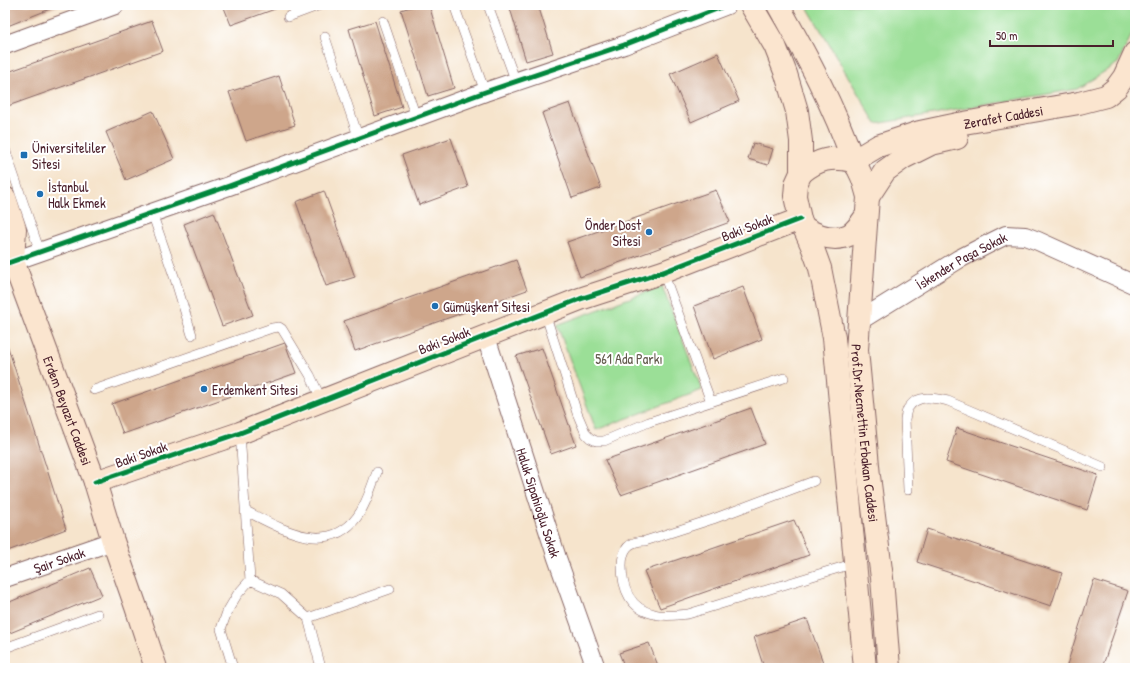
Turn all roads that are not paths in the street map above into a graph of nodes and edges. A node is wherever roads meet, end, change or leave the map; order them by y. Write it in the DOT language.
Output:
graph roads {
  1 [pos="115,5"];
  2 [pos="320,5"];
  3 [pos="454,5"];
  4 [pos="488,5"];
  5 [pos="727,5"];
  6 [pos="751,5"];
  7 [pos="778,5"];
  8 [pos="288,17"];
  9 [pos="384,21"];
  10 [pos="325,37"];
  11 [pos="5,45"];
  12 [pos="1135,53"];
  13 [pos="516,81"];
  14 [pos="1135,86"];
  15 [pos="485,92"];
  16 [pos="416,117"];
  17 [pos="359,139"];
  18 [pos="5,149"];
  19 [pos="853,161"];
  20 [pos="798,179"];
  21 [pos="5,198"];
  22 [pos="867,206"];
  23 [pos="152,213"];
  24 [pos="801,223"];
  25 [pos="5,238"];
  26 [pos="40,252"];
  27 [pos="9,263"];
  28 [pos="663,272"];
  29 [pos="1135,285"];
  30 [pos="545,313"];
  31 [pos="859,321"];
  32 [pos="192,335"];
  33 [pos="486,337"];
  34 [pos="784,378"];
  35 [pos="94,390"];
  36 [pos="322,401"];
  37 [pos="710,402"];
  38 [pos="240,433"];
  39 [pos="1103,467"];
  40 [pos="377,472"];
  41 [pos="814,481"];
  42 [pos="95,482"];
  43 [pos="908,490"];
  44 [pos="246,511"];
  45 [pos="113,541"];
  46 [pos="855,563"];
  47 [pos="5,578"];
  48 [pos="250,580"];
  49 [pos="390,589"];
  50 [pos="98,614"];
  51 [pos="308,618"];
  52 [pos="5,648"];
  53 [pos="156,668"];
  54 [pos="233,668"];
  55 [pos="321,668"];
  56 [pos="596,668"];
  57 [pos="864,668"];
  58 [pos="889,668"];
  1 -- 11 [label="street"];
  2 -- 8 [label="lane"];
  3 -- 15 [label="lane"];
  4 -- 13 [label="lane"];
  5 -- 13 [label="street"];
  6 -- 20 [label="street"];
  7 -- 19 [label="street"];
  9 -- 16 [label="lane"];
  10 -- 17 [label="lane"];
  12 -- 19 [label="street, Zerafet Caddesi"];
  13 -- 15 [label="street"];
  14 -- 22 [label="street, Zerafet Caddesi"];
  15 -- 16 [label="street"];
  16 -- 17 [label="street"];
  17 -- 23 [label="street"];
  18 -- 26 [label="lane"];
  19 -- 20 [label="street"];
  19 -- 22 [label="street"];
  20 -- 24 [label="street"];
  21 -- 27 [label="street, Erdem Beyazıt Caddesi"];
  22 -- 24 [label="street"];
  22 -- 31 [label="street, Prof.Dr.Necmettin Erbakan Caddesi"];
  23 -- 26 [label="street"];
  23 -- 32 [label="lane"];
  24 -- 28 [label="street, Baki Sokak"];
  24 -- 46 [label="street, Prof.Dr.Necmettin Erbakan Caddesi"];
  25 -- 27 [label="lane"];
  26 -- 27 [label="street"];
  27 -- 42 [label="street, Erdem Beyazıt Caddesi"];
  28 -- 30 [label="street, Baki Sokak"];
  28 -- 37 [label="lane"];
  29 -- 31 [label="street, İskender Paşa Sokak"];
  30 -- 33 [label="street, Baki Sokak"];
  30 -- 37 [label="lane"];
  31 -- 58 [label="street, Prof.Dr.Necmettin Erbakan Caddesi"];
  33 -- 36 [label="street, Baki Sokak"];
  33 -- 56 [label="street, Haluk Sipahioğlu Sokak"];
  34 -- 37 [label="lane"];
  35 -- 36 [label="lane"];
  36 -- 38 [label="street, Baki Sokak"];
  38 -- 42 [label="street, Baki Sokak"];
  38 -- 44 [label="lane"];
  39 -- 43 [label="lane"];
  40 -- 44 [label="lane"];
  41 -- 46 [label="lane"];
  42 -- 45 [label="street, Erdem Beyazıt Caddesi"];
  44 -- 48 [label="lane"];
  45 -- 47 [label="street, Şair Sokak"];
  45 -- 53 [label="street, Erdem Beyazıt Caddesi"];
  46 -- 57 [label="street, Prof.Dr.Necmettin Erbakan Caddesi"];
  48 -- 51 [label="lane"];
  48 -- 54 [label="lane"];
  49 -- 51 [label="lane"];
  50 -- 52 [label="lane"];
  51 -- 55 [label="lane"];
}
